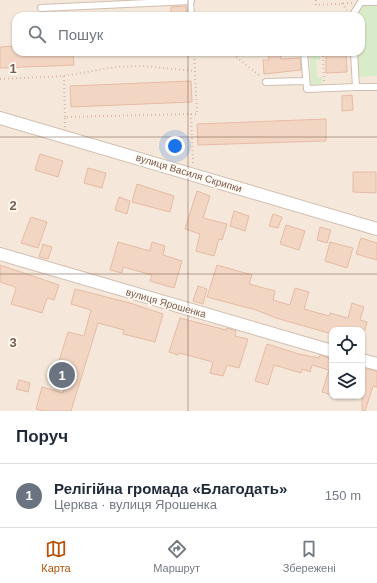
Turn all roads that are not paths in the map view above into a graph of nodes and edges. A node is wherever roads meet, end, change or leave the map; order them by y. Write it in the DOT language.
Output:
graph roads {
  1 [pos="190,1"];
  2 [pos="377,2"];
  3 [pos="41,8"];
  4 [pos="191,12"];
  5 [pos="355,12"];
  6 [pos="304,56"];
  7 [pos="354,56"];
  8 [pos="306,80"];
  9 [pos="266,82"];
  10 [pos="356,87"];
  11 [pos="377,87"];
  12 [pos="0,118"];
  13 [pos="377,229"];
  14 [pos="0,254"];
  15 [pos="329,350"];
  16 [pos="365,361"];
  17 [pos="377,364"];
  1 -- 3 [label="lane"];
  1 -- 4 [label="lane"];
  2 -- 5 [label="lane"];
  6 -- 8 [label="lane"];
  7 -- 10 [label="lane"];
  8 -- 9 [label="lane"];
  8 -- 10 [label="lane"];
  10 -- 11 [label="lane"];
  12 -- 13 [label="street, вулиця Василя Скрипки"];
  14 -- 15 [label="street, вулиця Ярошенка"];
  16 -- 17 [label="street"];
}
